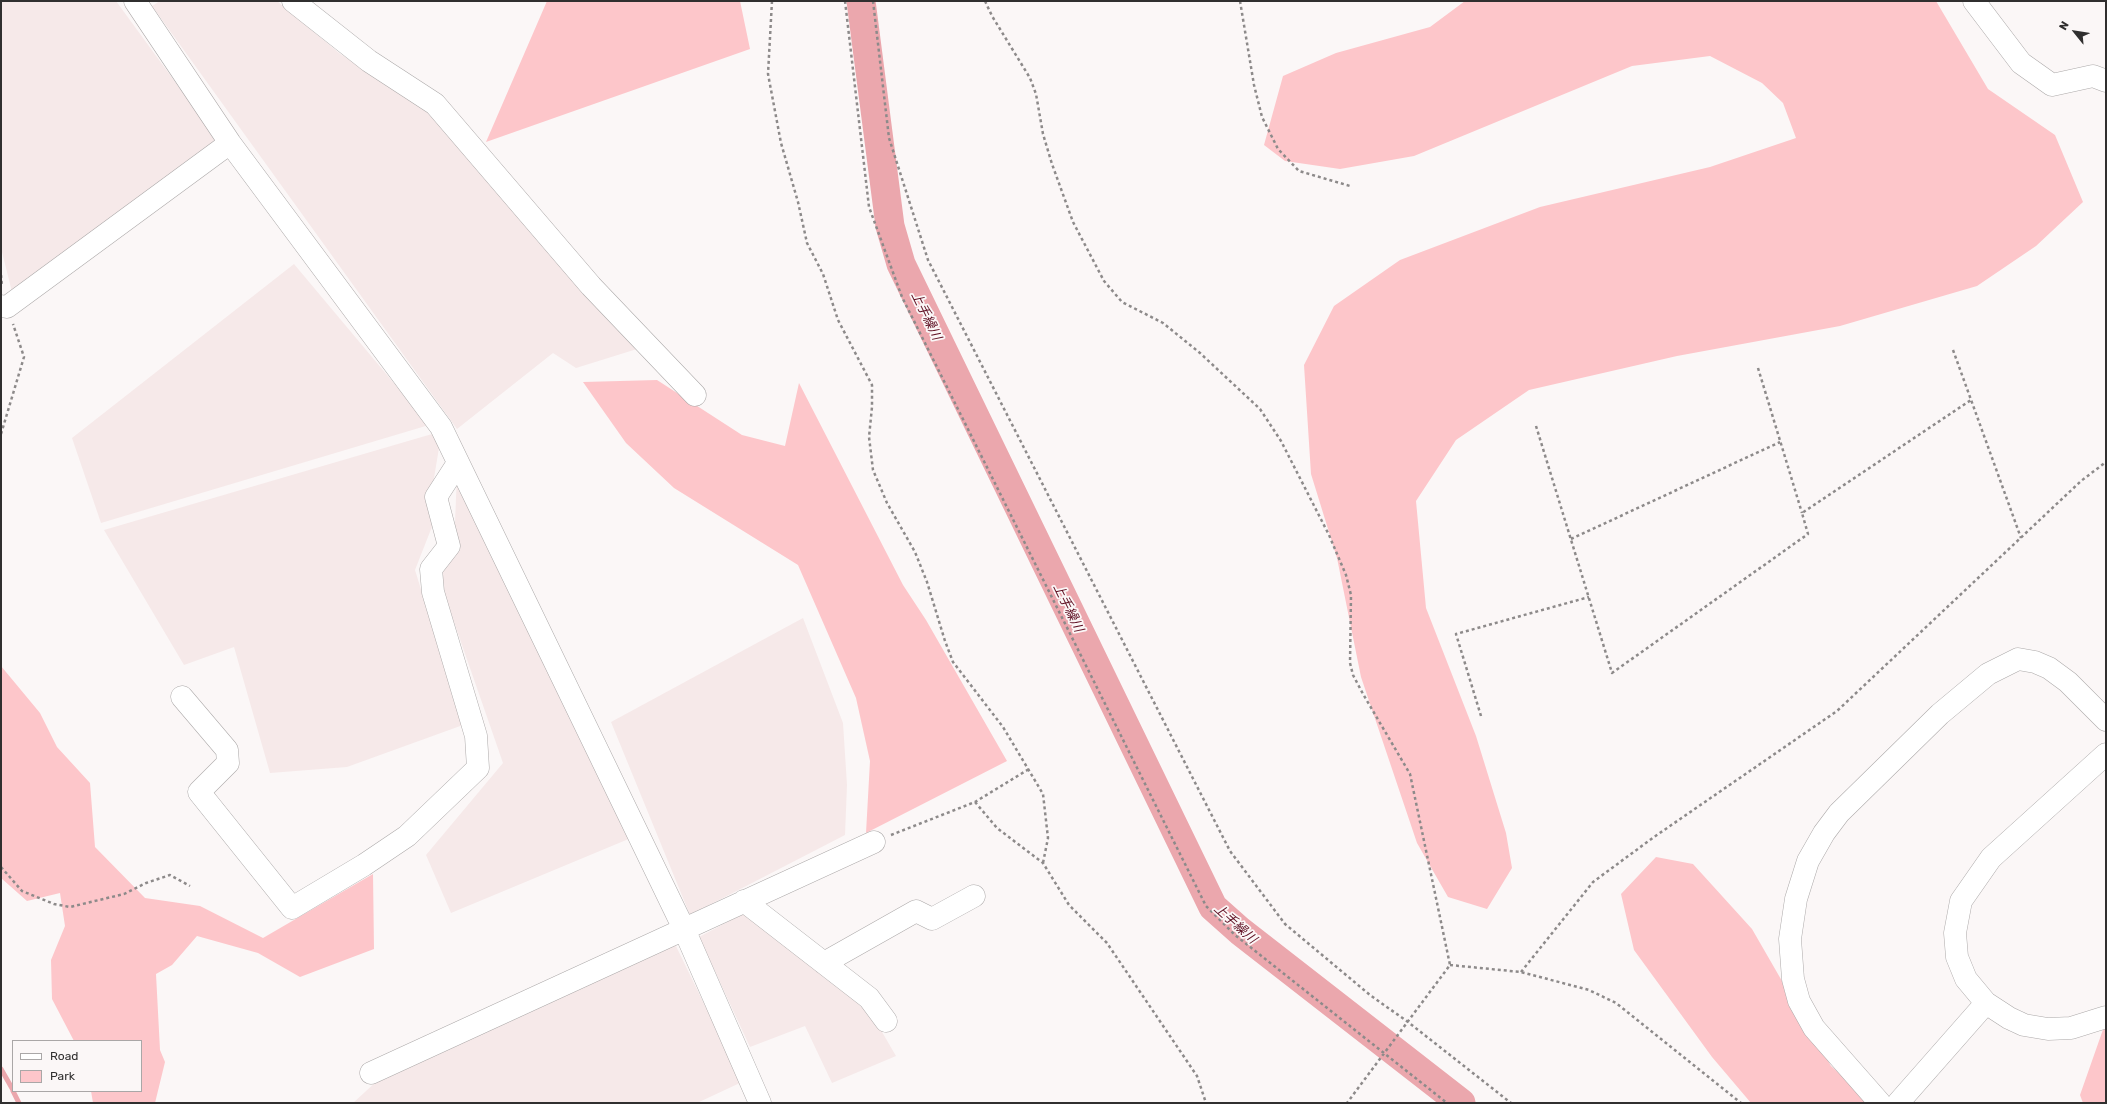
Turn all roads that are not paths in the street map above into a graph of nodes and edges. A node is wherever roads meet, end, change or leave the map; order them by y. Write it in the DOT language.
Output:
graph roads {
  1 [pos="136,1"];
  2 [pos="293,1"];
  3 [pos="1974,1"];
  4 [pos="2106,81"];
  5 [pos="230,143"];
  6 [pos="4,306"];
  7 [pos="695,394"];
  8 [pos="458,463"];
  9 [pos="182,697"];
  10 [pos="2106,720"];
  11 [pos="2106,754"];
  12 [pos="874,842"];
  13 [pos="974,896"];
  14 [pos="744,901"];
  15 [pos="684,929"];
  16 [pos="824,963"];
  17 [pos="1986,1003"];
  18 [pos="2106,1018"];
  19 [pos="886,1021"];
  20 [pos="371,1073"];
  21 [pos="760,1103"];
  22 [pos="1880,1103"];
  23 [pos="1898,1103"];
  1 -- 5 [label="street"];
  2 -- 7 [label="street"];
  3 -- 4 [label="street"];
  5 -- 6 [label="street"];
  5 -- 8 [label="street"];
  8 -- 9 [label="street"];
  8 -- 15 [label="street"];
  10 -- 22 [label="street"];
  11 -- 17 [label="street"];
  12 -- 14 [label="street"];
  13 -- 16 [label="street"];
  14 -- 15 [label="street"];
  14 -- 16 [label="street"];
  15 -- 20 [label="street"];
  15 -- 21 [label="street"];
  16 -- 19 [label="street"];
  17 -- 18 [label="street"];
  17 -- 23 [label="street"];
}
